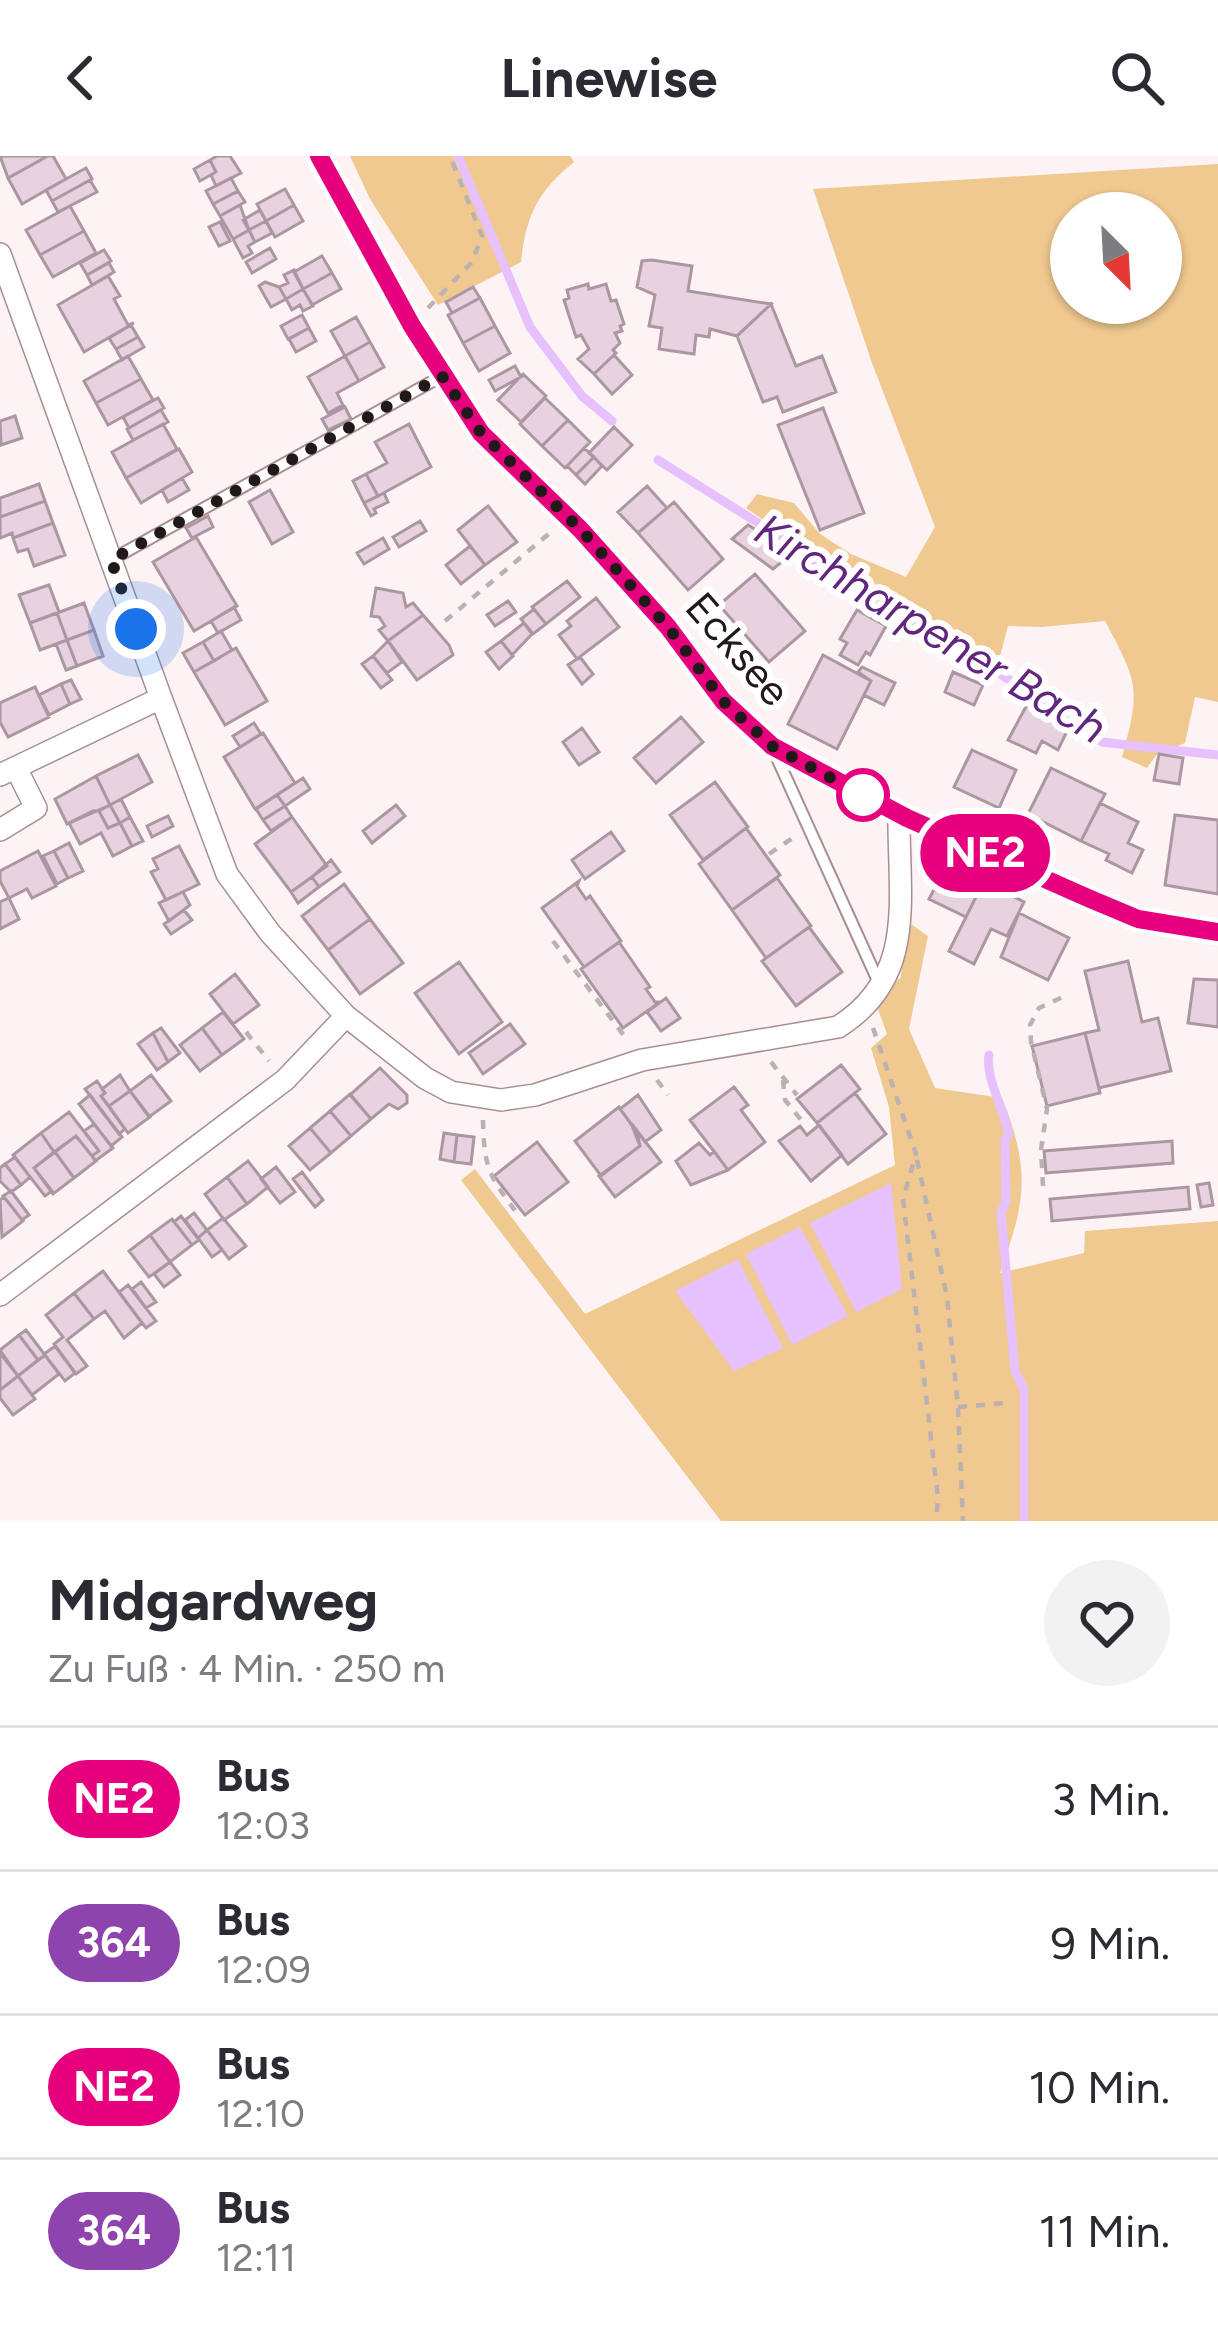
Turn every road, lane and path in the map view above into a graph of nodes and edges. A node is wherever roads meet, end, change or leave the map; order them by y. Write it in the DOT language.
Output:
graph roads {
  1 [pos="319,156"];
  2 [pos="450,156"];
  3 [pos="0,254"];
  4 [pos="412,326"];
  5 [pos="442,376"];
  6 [pos="569,518"];
  7 [pos="111,560"];
  8 [pos="445,621"];
  9 [pos="161,698"];
  10 [pos="772,746"];
  11 [pos="8,772"];
  12 [pos="899,814"];
  13 [pos="806,828"];
  14 [pos="0,830"];
  15 [pos="769,854"];
  16 [pos="1218,932"];
  17 [pos="553,940"];
  18 [pos="881,988"];
  19 [pos="1065,996"];
  20 [pos="866,1010"];
  21 [pos="346,1016"];
  22 [pos="247,1032"];
  23 [pos="754,1040"];
  24 [pos="642,1060"];
  25 [pos="276,1069"];
  26 [pos="783,1078"];
  27 [pos="668,1095"];
  28 [pos="796,1095"];
  29 [pos="482,1100"];
  30 [pos="806,1126"];
  31 [pos="916,1154"];
  32 [pos="1043,1186"];
  33 [pos="520,1217"];
  34 [pos="0,1295"];
  35 [pos="1007,1403"];
  36 [pos="958,1407"];
  37 [pos="935,1521"];
  38 [pos="963,1521"];
  1 -- 4 [label="street, Ecksee"];
  2 -- 4 [label="path"];
  3 -- 7 [label="street"];
  4 -- 5 [label="street, Ecksee"];
  5 -- 6 [label="street, Ecksee"];
  5 -- 7 [label="lane"];
  6 -- 8 [label="path"];
  6 -- 10 [label="street, Ecksee"];
  7 -- 9 [label="street"];
  9 -- 11 [label="street"];
  9 -- 21 [label="street"];
  10 -- 12 [label="street, Ecksee"];
  10 -- 13 [label="lane"];
  11 -- 14 [label="street"];
  12 -- 16 [label="street, Ecksee"];
  12 -- 18 [label="street"];
  13 -- 15 [label="path"];
  13 -- 18 [label="lane"];
  17 -- 24 [label="path"];
  18 -- 20 [label="street"];
  19 -- 32 [label="path"];
  20 -- 23 [label="street"];
  20 -- 31 [label="path"];
  21 -- 29 [label="street"];
  21 -- 34 [label="street"];
  22 -- 25 [label="path"];
  23 -- 24 [label="street"];
  23 -- 26 [label="path"];
  24 -- 27 [label="path"];
  24 -- 29 [label="street"];
  26 -- 28 [label="path"];
  26 -- 30 [label="path"];
  29 -- 33 [label="path"];
  31 -- 36 [label="path"];
  31 -- 37 [label="path"];
  35 -- 36 [label="path"];
  36 -- 38 [label="path"];
}
